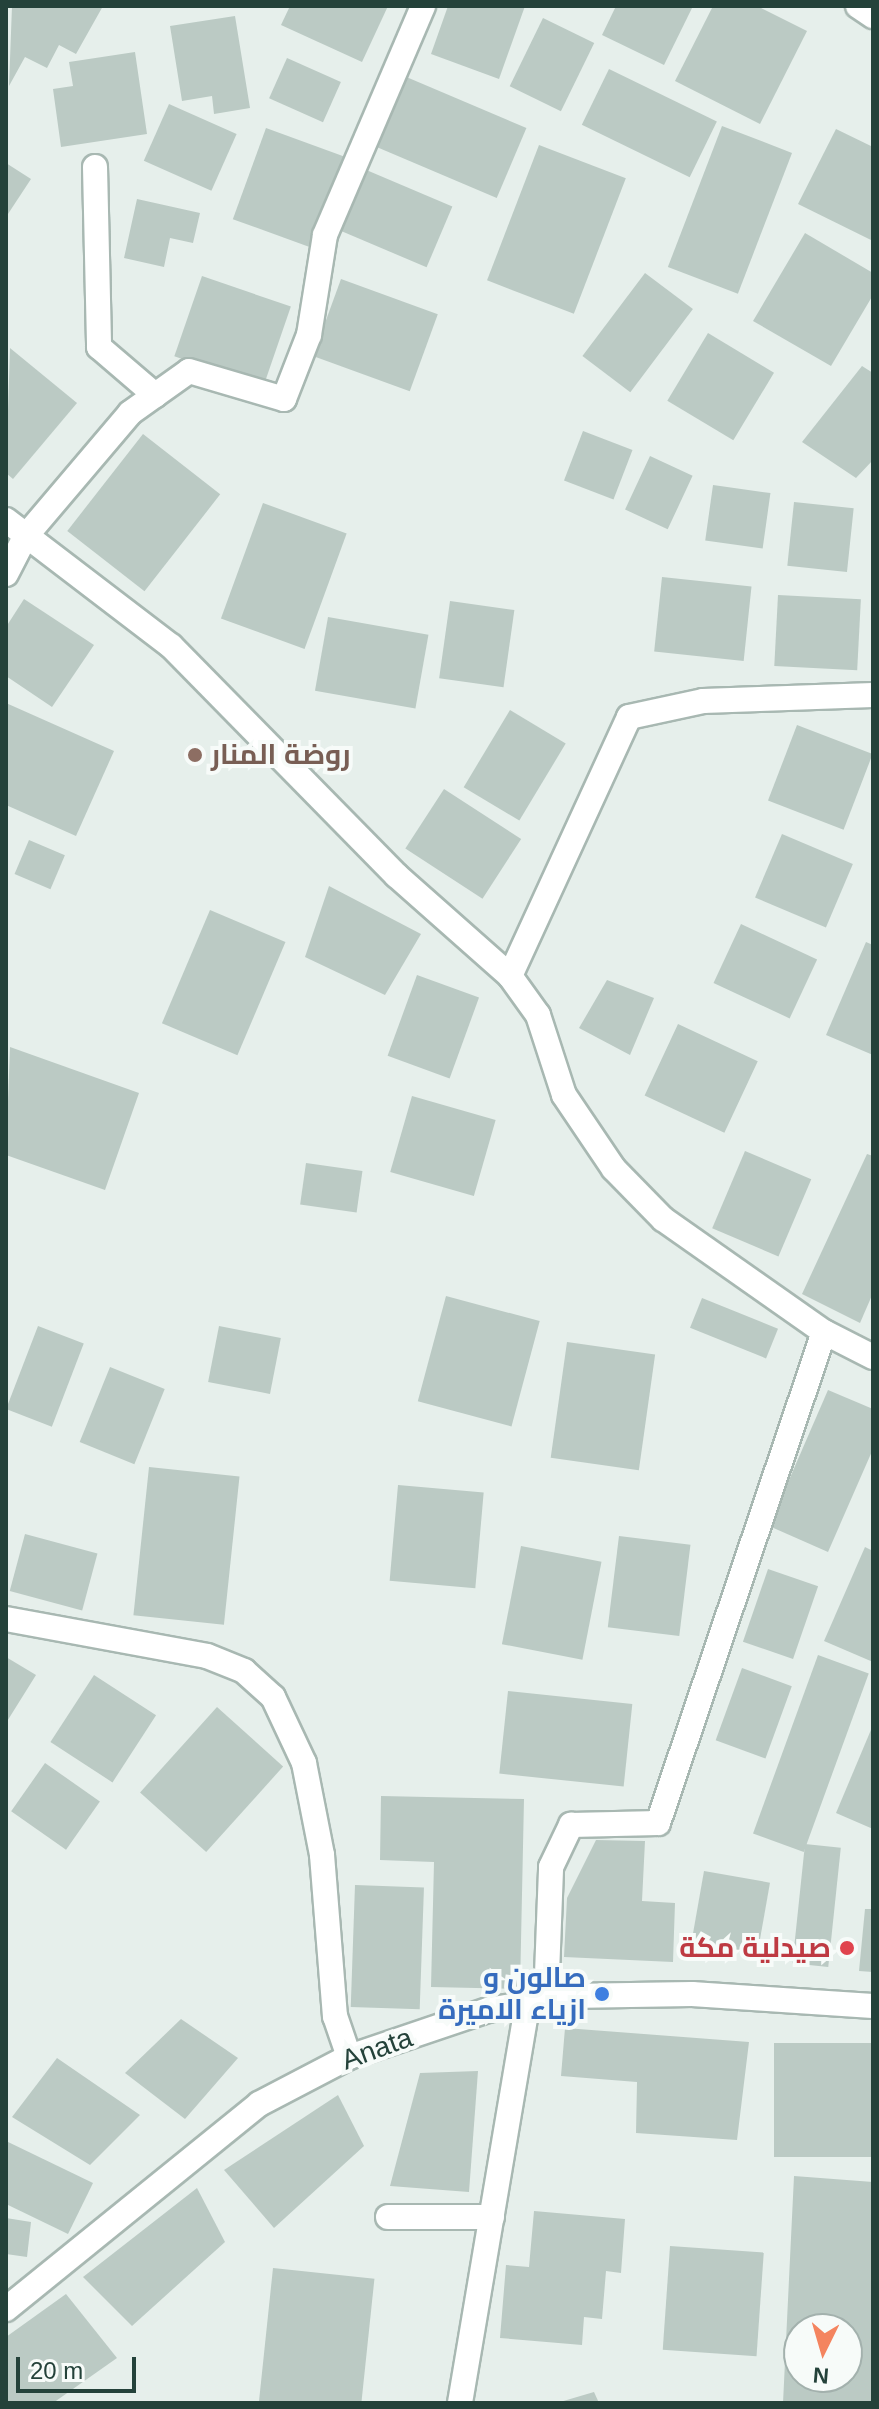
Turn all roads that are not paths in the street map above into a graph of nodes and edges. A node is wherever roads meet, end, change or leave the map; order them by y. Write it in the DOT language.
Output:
graph roads {
  1 [pos="423,6"];
  2 [pos="858,6"];
  3 [pos="873,16"];
  4 [pos="95,167"];
  5 [pos="155,395"];
  6 [pos="6,520"];
  7 [pos="25,537"];
  8 [pos="6,574"];
  9 [pos="873,695"];
  10 [pos="510,976"];
  11 [pos="824,1332"];
  12 [pos="873,1357"];
  13 [pos="6,1619"];
  14 [pos="537,2002"];
  15 [pos="873,2006"];
  16 [pos="349,2057"];
  17 [pos="388,2217"];
  18 [pos="492,2217"];
  19 [pos="6,2309"];
  20 [pos="460,2403"];
  1 -- 5 [label="street"];
  2 -- 3 [label="street"];
  4 -- 5 [label="street"];
  5 -- 7 [label="street"];
  6 -- 7 [label="street"];
  7 -- 8 [label="street"];
  7 -- 10 [label="street"];
  9 -- 10 [label="street"];
  10 -- 11 [label="street"];
  11 -- 12 [label="street"];
  11 -- 14 [label="street"];
  13 -- 16 [label="street"];
  14 -- 15 [label="street, Anata"];
  14 -- 16 [label="street, Anata"];
  14 -- 18 [label="street"];
  16 -- 19 [label="street, Anata"];
  17 -- 18 [label="street"];
  18 -- 20 [label="street"];
}
